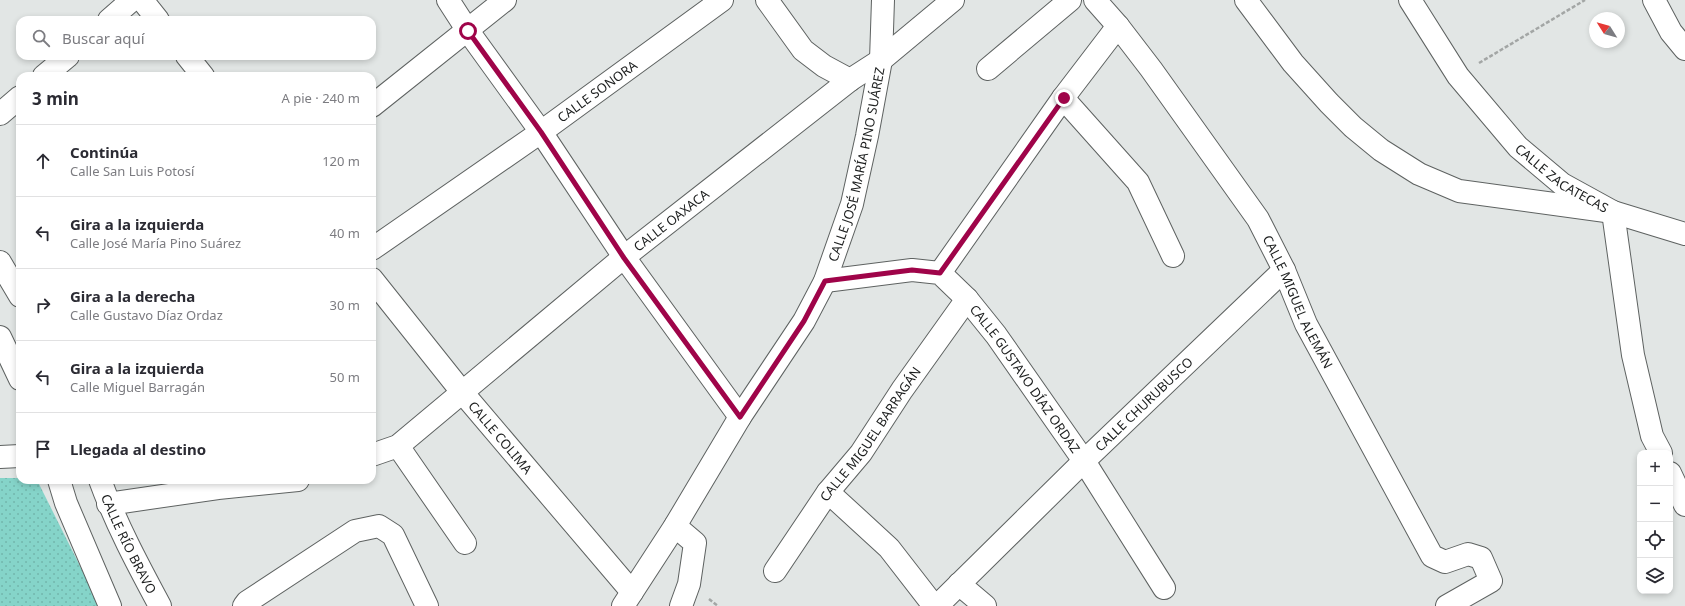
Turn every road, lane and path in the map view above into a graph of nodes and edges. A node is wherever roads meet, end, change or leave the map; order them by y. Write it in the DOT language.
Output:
graph roads {
  1 [pos="132,0"];
  2 [pos="142,0"];
  3 [pos="448,0"];
  4 [pos="505,0"];
  5 [pos="722,0"];
  6 [pos="767,0"];
  7 [pos="882,0"];
  8 [pos="953,0"];
  9 [pos="1070,0"];
  10 [pos="1095,0"];
  11 [pos="1246,0"];
  12 [pos="1410,0"];
  13 [pos="1585,0"];
  14 [pos="1654,0"];
  15 [pos="114,16"];
  16 [pos="155,16"];
  17 [pos="1118,26"];
  18 [pos="468,31"];
  19 [pos="1685,49"];
  20 [pos="63,60"];
  21 [pos="190,60"];
  22 [pos="881,60"];
  23 [pos="988,69"];
  24 [pos="49,72"];
  25 [pos="201,72"];
  26 [pos="1458,76"];
  27 [pos="850,80"];
  28 [pos="1064,98"];
  29 [pos="16,100"];
  30 [pos="376,103"];
  31 [pos="0,114"];
  32 [pos="541,132"];
  33 [pos="1613,212"];
  34 [pos="1685,234"];
  35 [pos="376,246"];
  36 [pos="1173,256"];
  37 [pos="624,258"];
  38 [pos="0,262"];
  39 [pos="1284,270"];
  40 [pos="940,273"];
  41 [pos="825,281"];
  42 [pos="376,285"];
  43 [pos="16,289"];
  44 [pos="967,299"];
  45 [pos="0,337"];
  46 [pos="16,371"];
  47 [pos="462,392"];
  48 [pos="740,417"];
  49 [pos="398,446"];
  50 [pos="1659,450"];
  51 [pos="376,454"];
  52 [pos="16,456"];
  53 [pos="0,457"];
  54 [pos="1084,462"];
  55 [pos="1673,479"];
  56 [pos="60,484"];
  57 [pos="101,484"];
  58 [pos="258,484"];
  59 [pos="828,492"];
  60 [pos="108,504"];
  61 [pos="1685,505"];
  62 [pos="675,526"];
  63 [pos="465,543"];
  64 [pos="775,571"];
  65 [pos="959,584"];
  66 [pos="1164,588"];
  67 [pos="628,599"];
  68 [pos="110,606"];
  69 [pos="160,606"];
  70 [pos="244,606"];
  71 [pos="427,606"];
  72 [pos="681,606"];
  73 [pos="935,606"];
  74 [pos="985,606"];
  75 [pos="1447,606"];
  1 -- 15 [label="street"];
  2 -- 16 [label="street"];
  3 -- 18 [label="street"];
  4 -- 18 [label="street"];
  5 -- 32 [label="street, CALLE SONORA"];
  6 -- 27 [label="street"];
  7 -- 22 [label="street, CALLE JOSÉ MARÍA PINO SUÁREZ"];
  8 -- 22 [label="street, CALLE OAXACA"];
  9 -- 23 [label="street"];
  10 -- 17 [label="street, CALLE MIGUEL ALEMÁN"];
  11 -- 33 [label="street"];
  12 -- 26 [label="street, CALLE ZACATECAS"];
  13 -- 26 [label="path"];
  14 -- 19 [label="street"];
  17 -- 28 [label="street"];
  17 -- 39 [label="street, CALLE MIGUEL ALEMÁN"];
  18 -- 30 [label="street"];
  18 -- 32 [label="street"];
  20 -- 24 [label="street"];
  21 -- 25 [label="street"];
  22 -- 27 [label="street, CALLE OAXACA"];
  22 -- 41 [label="street, CALLE JOSÉ MARÍA PINO SUÁREZ"];
  26 -- 33 [label="street, CALLE ZACATECAS"];
  27 -- 37 [label="street, CALLE OAXACA"];
  28 -- 36 [label="street"];
  28 -- 40 [label="street"];
  29 -- 31 [label="street"];
  32 -- 35 [label="street, CALLE SONORA"];
  32 -- 37 [label="street"];
  33 -- 34 [label="street"];
  33 -- 50 [label="street, CALLE ZACATECAS"];
  37 -- 47 [label="street, CALLE OAXACA"];
  37 -- 48 [label="street"];
  38 -- 43 [label="street"];
  39 -- 54 [label="street, CALLE CHURUBUSCO"];
  39 -- 75 [label="street, CALLE MIGUEL ALEMÁN"];
  40 -- 41 [label="street"];
  40 -- 44 [label="street, CALLE GUSTAVO DÍAZ ORDAZ"];
  41 -- 48 [label="street, CALLE JOSÉ MARÍA PINO SUÁREZ"];
  42 -- 47 [label="street, CALLE COLIMA"];
  44 -- 54 [label="street, CALLE GUSTAVO DÍAZ ORDAZ"];
  44 -- 59 [label="street, CALLE MIGUEL BARRAGÁN"];
  45 -- 46 [label="street"];
  47 -- 49 [label="street, CALLE OAXACA"];
  47 -- 67 [label="street, CALLE COLIMA"];
  48 -- 62 [label="street, CALLE JOSÉ MARÍA PINO SUÁREZ"];
  49 -- 51 [label="street, CALLE OAXACA"];
  49 -- 63 [label="street"];
  52 -- 53 [label="street"];
  54 -- 65 [label="street, CALLE CHURUBUSCO"];
  54 -- 66 [label="street, CALLE GUSTAVO DÍAZ ORDAZ"];
  55 -- 61 [label="street"];
  56 -- 68 [label="street"];
  57 -- 60 [label="street, CALLE RÍO BRAVO"];
  58 -- 60 [label="street"];
  59 -- 64 [label="street, CALLE MIGUEL BARRAGÁN"];
  59 -- 73 [label="street"];
  60 -- 69 [label="street, CALLE RÍO BRAVO"];
  62 -- 67 [label="street, CALLE JOSÉ MARÍA PINO SUÁREZ"];
  62 -- 72 [label="street"];
  65 -- 73 [label="street, CALLE CHURUBUSCO"];
  65 -- 74 [label="street"];
  70 -- 71 [label="street"];
}
